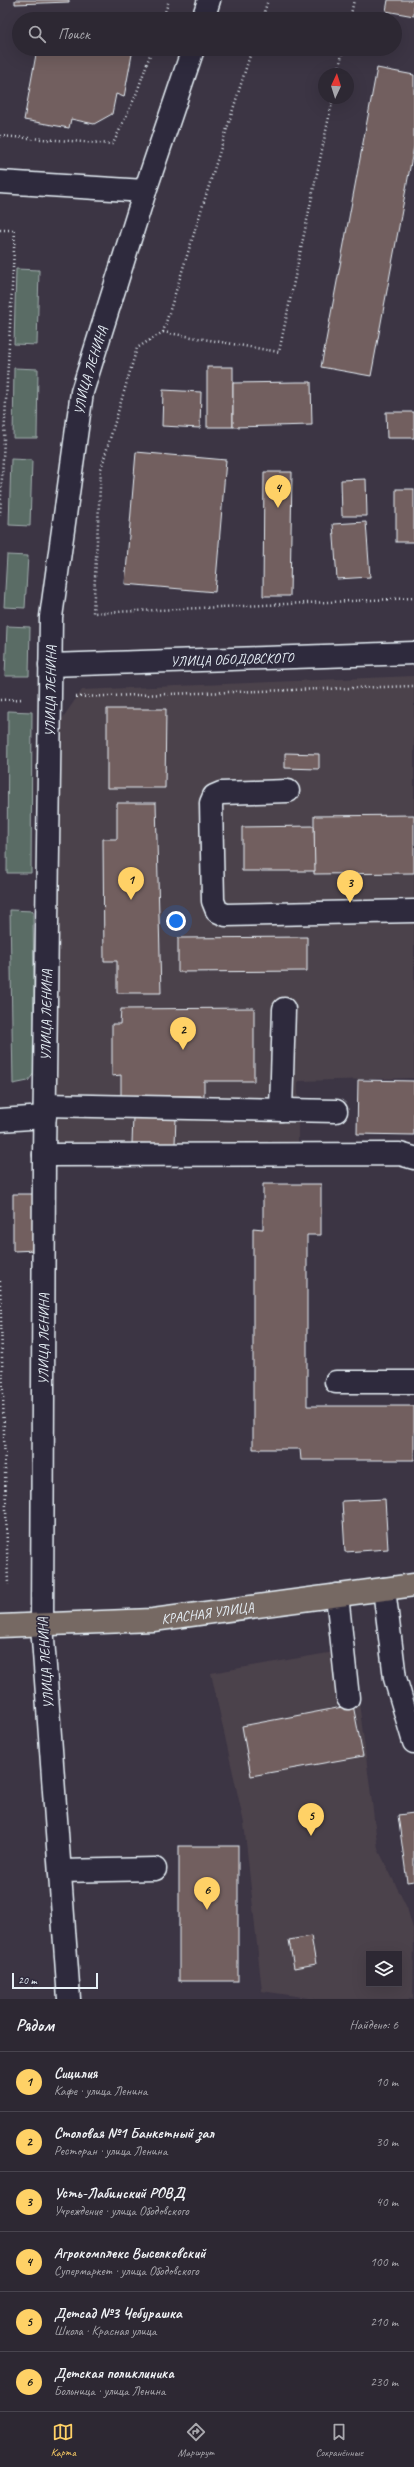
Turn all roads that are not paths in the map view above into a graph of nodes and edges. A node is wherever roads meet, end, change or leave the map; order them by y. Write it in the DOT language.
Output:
graph roads {
  1 [pos="209,0"];
  2 [pos="205,12"];
  3 [pos="191,56"];
  4 [pos="0,182"];
  5 [pos="145,191"];
  6 [pos="414,653"];
  7 [pos="50,665"];
  8 [pos="288,791"];
  9 [pos="414,911"];
  10 [pos="284,1009"];
  11 [pos="281,1110"];
  12 [pos="45,1111"];
  13 [pos="336,1111"];
  14 [pos="0,1120"];
  15 [pos="44,1155"];
  16 [pos="414,1158"];
  17 [pos="336,1382"];
  18 [pos="414,1382"];
  19 [pos="414,1585"];
  20 [pos="384,1589"];
  21 [pos="337,1595"];
  22 [pos="42,1625"];
  23 [pos="0,1626"];
  24 [pos="348,1698"];
  25 [pos="414,1742"];
  26 [pos="155,1868"];
  27 [pos="60,1870"];
  28 [pos="69,1999"];
  1 -- 2 [label="street"];
  3 -- 5 [label="street, УЛИЦА ЛЕНИНА"];
  4 -- 5 [label="street"];
  5 -- 7 [label="street, УЛИЦА ЛЕНИНА"];
  6 -- 7 [label="street, УЛИЦА ОБОДОВСКОГО"];
  7 -- 12 [label="street, УЛИЦА ЛЕНИНА"];
  8 -- 9 [label="street"];
  10 -- 11 [label="street"];
  11 -- 12 [label="street"];
  11 -- 13 [label="street"];
  12 -- 14 [label="street"];
  12 -- 15 [label="street, УЛИЦА ЛЕНИНА"];
  15 -- 16 [label="street"];
  15 -- 22 [label="street, УЛИЦА ЛЕНИНА"];
  17 -- 18 [label="street"];
  19 -- 20 [label="main road, КРАСНАЯ УЛИЦА"];
  20 -- 21 [label="main road, КРАСНАЯ УЛИЦА"];
  20 -- 25 [label="street"];
  21 -- 22 [label="main road, КРАСНАЯ УЛИЦА"];
  21 -- 24 [label="street"];
  22 -- 23 [label="main road, КРАСНАЯ УЛИЦА"];
  22 -- 27 [label="street, УЛИЦА ЛЕНИНА"];
  26 -- 27 [label="street"];
  27 -- 28 [label="street, УЛИЦА ЛЕНИНА"];
}
